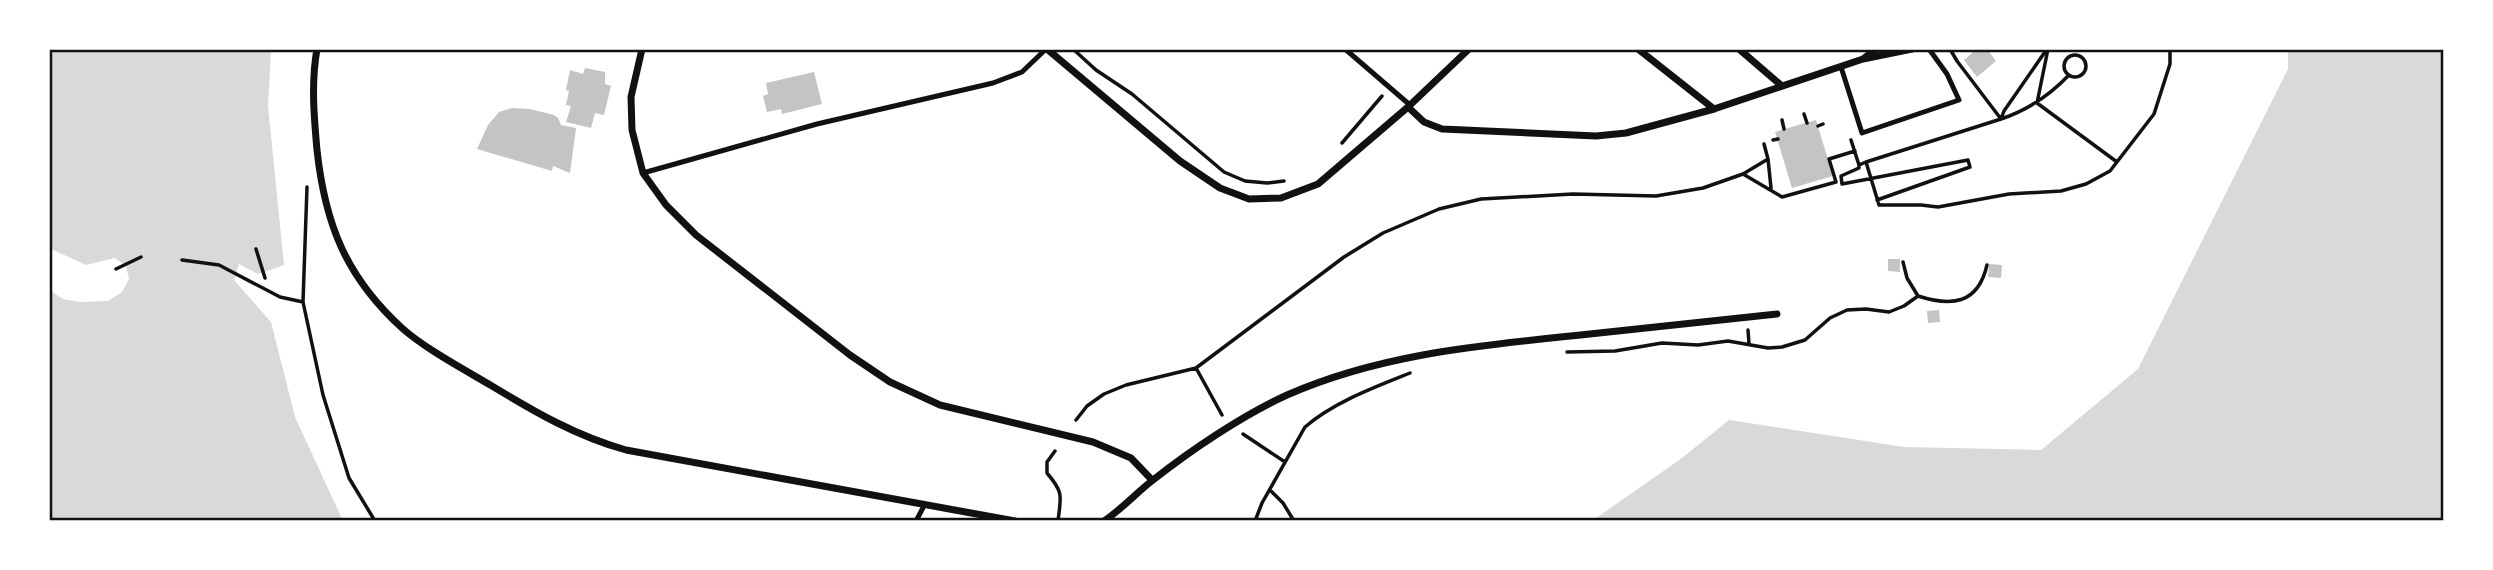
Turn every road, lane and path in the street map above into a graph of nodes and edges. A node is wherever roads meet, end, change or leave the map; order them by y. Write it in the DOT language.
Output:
graph roads {
  1 [pos="317,49"];
  2 [pos="642,49"];
  3 [pos="1046,49"];
  4 [pos="1073,49"];
  5 [pos="1345,49"];
  6 [pos="1469,49"];
  7 [pos="1638,49"];
  8 [pos="1739,49"];
  9 [pos="1876,49"];
  10 [pos="1912,49"];
  11 [pos="1929,49"];
  12 [pos="1950,49"];
  13 [pos="2047,49"];
  14 [pos="2170,49"];
  15 [pos="1863,59"];
  16 [pos="1841,67"];
  17 [pos="2069,75"];
  18 [pos="1390,86"];
  19 [pos="1782,86"];
  20 [pos="2037,103"];
  21 [pos="1409,106"];
  22 [pos="1714,109"];
  23 [pos="1804,114"];
  24 [pos="2001,119"];
  25 [pos="1782,120"];
  26 [pos="1807,122"];
  27 [pos="1784,129"];
  28 [pos="1862,133"];
  29 [pos="1764,144"];
  30 [pos="1341,145"];
  31 [pos="1855,152"];
  32 [pos="1768,159"];
  33 [pos="1866,162"];
  34 [pos="2117,162"];
  35 [pos="1859,164"];
  36 [pos="643,173"];
  37 [pos="1743,174"];
  38 [pos="1294,178"];
  39 [pos="1871,179"];
  40 [pos="307,184"];
  41 [pos="1771,190"];
  42 [pos="1877,199"];
  43 [pos="256,249"];
  44 [pos="141,257"];
  45 [pos="182,260"];
  46 [pos="1903,262"];
  47 [pos="1987,265"];
  48 [pos="116,269"];
  49 [pos="265,278"];
  50 [pos="1918,296"];
  51 [pos="303,302"];
  52 [pos="1777,314"];
  53 [pos="1554,353"];
  54 [pos="1196,368"];
  55 [pos="1423,371"];
  56 [pos="1076,420"];
  57 [pos="1231,426"];
  58 [pos="1055,451"];
  59 [pos="1285,462"];
  60 [pos="1152,480"];
  61 [pos="1270,490"];
  62 [pos="925,504"];
  63 [pos="375,521"];
  64 [pos="916,521"];
  65 [pos="1015,521"];
  66 [pos="1058,521"];
  67 [pos="1104,521"];
  68 [pos="1255,521"];
  69 [pos="1294,521"];
  1 -- 62 [label="street"];
  2 -- 36 [label="street"];
  3 -- 21 [label="street"];
  3 -- 36 [label="lane"];
  4 -- 38 [label="path"];
  5 -- 18 [label="lane"];
  6 -- 21 [label="street"];
  7 -- 22 [label="street"];
  8 -- 19 [label="street"];
  9 -- 15 [label="street"];
  10 -- 15 [label="street"];
  11 -- 28 [label="lane"];
  12 -- 24 [label="path"];
  13 -- 20 [label="path"];
  13 -- 24 [label="path"];
  14 -- 34 [label="path"];
  15 -- 16 [label="street"];
  16 -- 19 [label="street"];
  16 -- 28 [label="lane"];
  17 -- 17 [label="path"];
  17 -- 20 [label="path"];
  18 -- 21 [label="lane"];
  18 -- 30 [label="path"];
  19 -- 22 [label="street"];
  20 -- 24 [label="path"];
  20 -- 34 [label="path"];
  21 -- 22 [label="street"];
  23 -- 26 [label="path"];
  24 -- 33 [label="path"];
  25 -- 27 [label="path"];
  28 -- 31 [label="path"];
  29 -- 32 [label="path"];
  31 -- 35 [label="path"];
  31 -- 41 [label="path"];
  32 -- 37 [label="path"];
  32 -- 41 [label="path"];
  33 -- 35 [label="path"];
  33 -- 39 [label="path"];
  34 -- 42 [label="path"];
  35 -- 39 [label="path"];
  36 -- 60 [label="street"];
  37 -- 41 [label="path"];
  37 -- 54 [label="path"];
  39 -- 42 [label="path"];
  39 -- 42 [label="path"];
  40 -- 51 [label="path"];
  43 -- 49 [label="path"];
  44 -- 48 [label="path"];
  45 -- 51 [label="path"];
  46 -- 50 [label="path"];
  47 -- 50 [label="path"];
  50 -- 53 [label="path"];
  51 -- 63 [label="path"];
  52 -- 57 [label="street"];
  54 -- 56 [label="path"];
  54 -- 57 [label="path"];
  55 -- 59 [label="path"];
  57 -- 59 [label="path"];
  57 -- 60 [label="street"];
  58 -- 66 [label="path"];
  59 -- 61 [label="path"];
  60 -- 67 [label="street"];
  61 -- 68 [label="path"];
  61 -- 69 [label="path"];
  62 -- 64 [label="lane"];
  62 -- 65 [label="street"];
}
